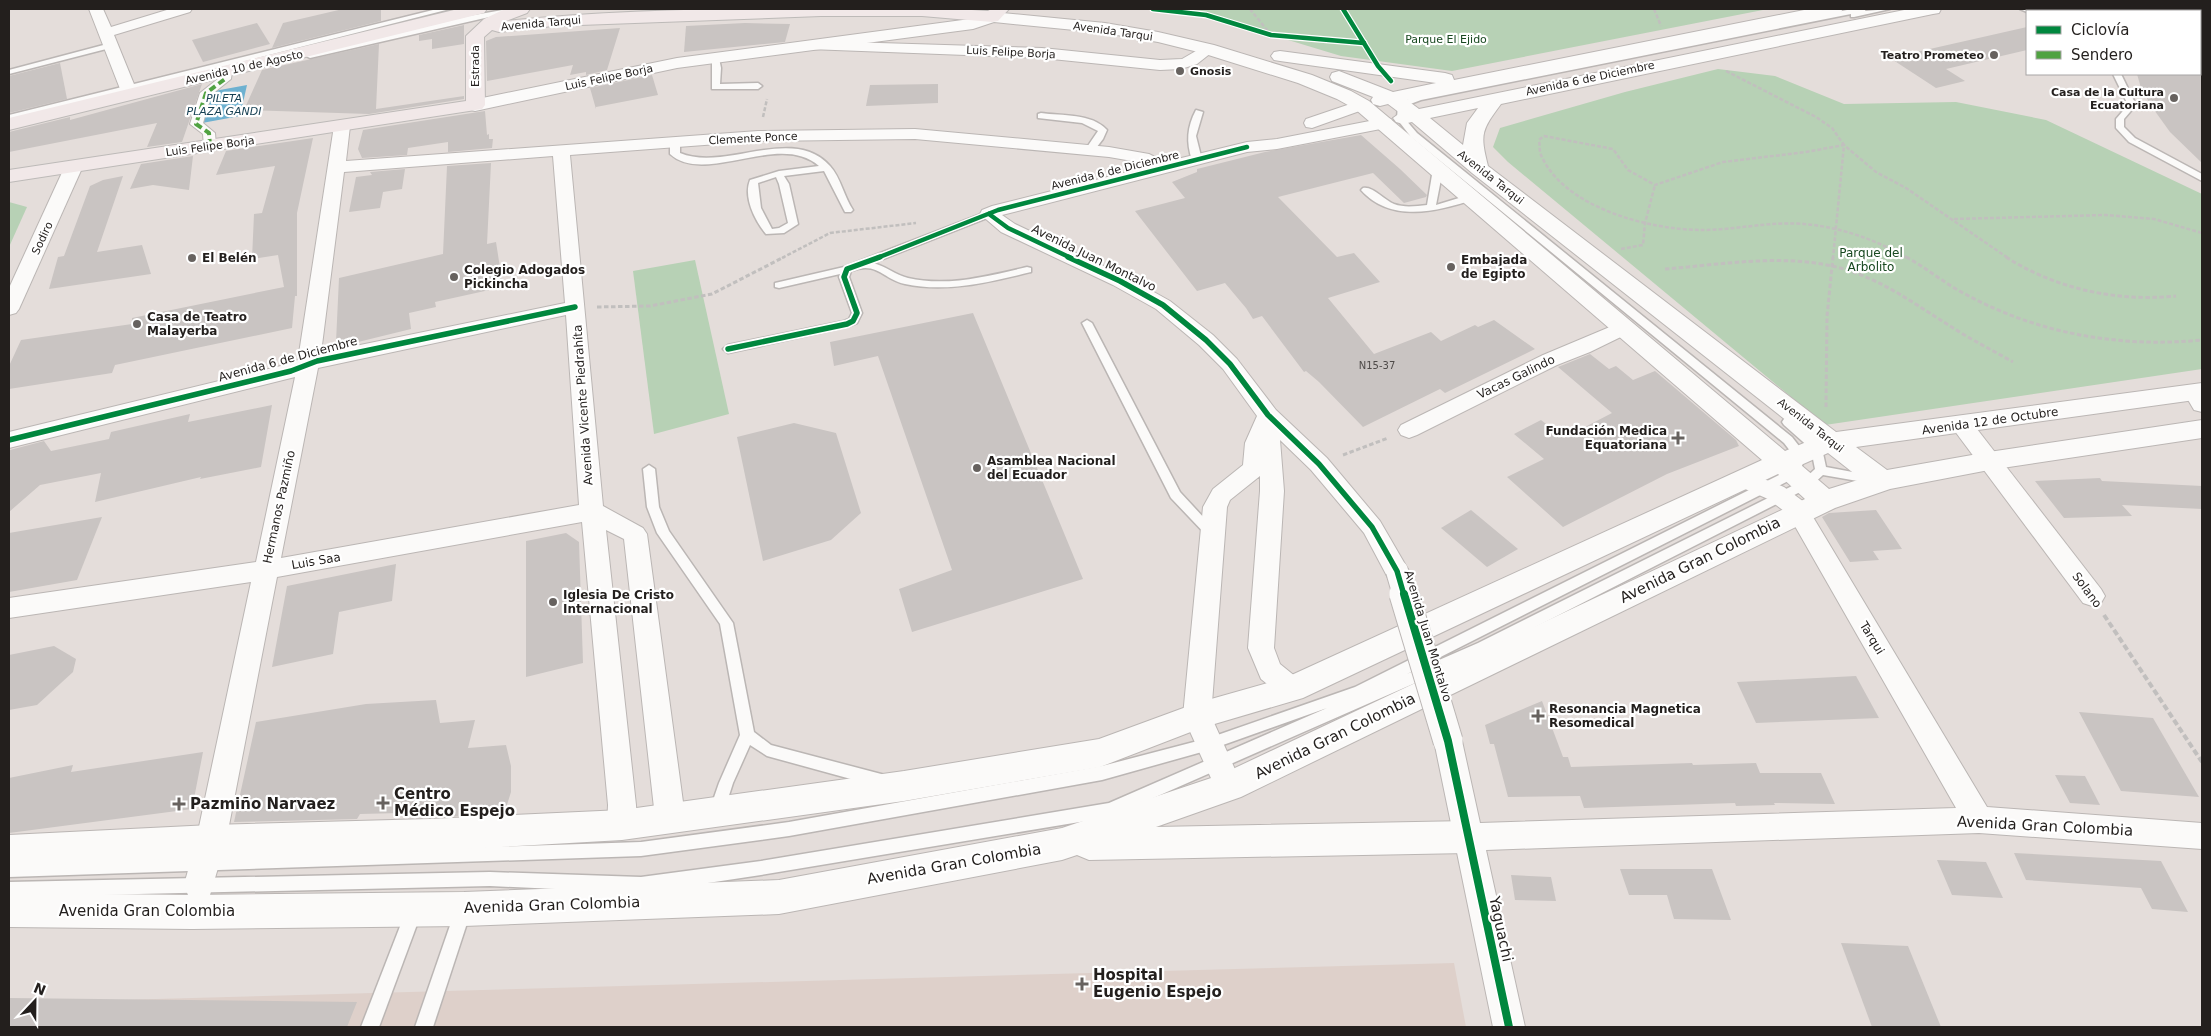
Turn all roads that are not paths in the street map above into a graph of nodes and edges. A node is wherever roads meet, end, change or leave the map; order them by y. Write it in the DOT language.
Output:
graph roads {
  1 [pos="96,9"];
  2 [pos="185,9"];
  3 [pos="478,9"];
  4 [pos="503,9"];
  5 [pos="520,9"];
  6 [pos="615,9"];
  7 [pos="630,9"];
  8 [pos="1037,9"];
  9 [pos="1834,9"];
  10 [pos="1862,9"];
  11 [pos="1886,9"];
  12 [pos="1933,9"];
  13 [pos="917,10"];
  14 [pos="453,11"];
  15 [pos="996,13"];
  16 [pos="480,30"];
  17 [pos="109,39"];
  18 [pos="814,46"];
  19 [pos="1208,49"];
  20 [pos="1280,56"];
  21 [pos="715,58"];
  22 [pos="9,72"];
  23 [pos="225,74"];
  24 [pos="2118,75"];
  25 [pos="1486,78"];
  26 [pos="758,86"];
  27 [pos="128,90"];
  28 [pos="1495,98"];
  29 [pos="475,105"];
  30 [pos="1362,105"];
  31 [pos="1199,112"];
  32 [pos="1398,112"];
  33 [pos="1041,116"];
  34 [pos="9,118"];
  35 [pos="9,124"];
  36 [pos="342,126"];
  37 [pos="9,130"];
  38 [pos="675,142"];
  39 [pos="210,146"];
  40 [pos="1247,147"];
  41 [pos="561,150"];
  42 [pos="1090,150"];
  43 [pos="1197,160"];
  44 [pos="74,166"];
  45 [pos="337,167"];
  46 [pos="827,168"];
  47 [pos="1165,169"];
  48 [pos="1438,169"];
  49 [pos="1479,169"];
  50 [pos="779,175"];
  51 [pos="9,176"];
  52 [pos="2202,178"];
  53 [pos="1366,190"];
  54 [pos="1472,197"];
  55 [pos="1431,208"];
  56 [pos="848,210"];
  57 [pos="989,214"];
  58 [pos="862,263"];
  59 [pos="847,269"];
  60 [pos="1028,270"];
  61 [pos="778,285"];
  62 [pos="575,307"];
  63 [pos="9,309"];
  64 [pos="1087,323"];
  65 [pos="1624,327"];
  66 [pos="728,349"];
  67 [pos="308,365"];
  68 [pos="2200,396"];
  69 [pos="1268,415"];
  70 [pos="1962,425"];
  71 [pos="2202,429"];
  72 [pos="1409,430"];
  73 [pos="9,440"];
  74 [pos="1989,461"];
  75 [pos="648,469"];
  76 [pos="1797,476"];
  77 [pos="1882,481"];
  78 [pos="592,511"];
  79 [pos="1214,536"];
  80 [pos="266,570"];
  81 [pos="2092,596"];
  82 [pos="9,608"];
  83 [pos="1292,688"];
  84 [pos="747,735"];
  85 [pos="1213,752"];
  86 [pos="904,786"];
  87 [pos="717,812"];
  88 [pos="670,818"];
  89 [pos="1979,820"];
  90 [pos="622,825"];
  91 [pos="2202,836"];
  92 [pos="1468,837"];
  93 [pos="1062,844"];
  94 [pos="9,851"];
  95 [pos="205,863"];
  96 [pos="9,870"];
  97 [pos="9,890"];
  98 [pos="415,908"];
  99 [pos="464,909"];
  100 [pos="9,910"];
  101 [pos="370,1027"];
  102 [pos="424,1027"];
  103 [pos="1509,1027"];
  1 -- 17 [label="street"];
  2 -- 17 [label="street"];
  3 -- 14 [label="main road, Avenida 10 de Agosto"];
  4 -- 14 [label="main road"];
  5 -- 16 [label="main road"];
  5 -- 23 [label="lane"];
  6 -- 7 [label="main road"];
  8 -- 20 [label="main road, Avenida Tarqui"];
  9 -- 25 [label="main road, Avenida 6 de Diciembre"];
  10 -- 32 [label="lane"];
  11 -- 32 [label="lane"];
  12 -- 28 [label="main road, Avenida 6 de Diciembre"];
  13 -- 15 [label="main road, Avenida Tarqui"];
  13 -- 16 [label="main road, Avenida Tarqui"];
  14 -- 23 [label="main road, Avenida 10 de Agosto"];
  14 -- 27 [label="lane"];
  15 -- 18 [label="main road, Avenida Tarqui"];
  15 -- 19 [label="main road, Avenida Tarqui"];
  16 -- 29 [label="main road, Estrada"];
  17 -- 22 [label="lane"];
  17 -- 27 [label="street"];
  18 -- 19 [label="street, Luis Felipe Borja"];
  18 -- 21 [label="main road, Luis Felipe Borja"];
  19 -- 30 [label="main road, Avenida Tarqui"];
  20 -- 25 [label="main road"];
  20 -- 32 [label="main road, Avenida Tarqui"];
  21 -- 26 [label="lane"];
  21 -- 29 [label="main road, Luis Felipe Borja"];
  23 -- 27 [label="main road, Avenida 10 de Agosto"];
  23 -- 37 [label="lane"];
  23 -- 39 [label="street"];
  24 -- 52 [label="lane"];
  25 -- 32 [label="main road, Avenida 6 de Diciembre"];
  27 -- 34 [label="lane"];
  27 -- 35 [label="main road, Avenida 10 de Agosto"];
  28 -- 32 [label="main road, Avenida 6 de Diciembre"];
  28 -- 49 [label="main road"];
  29 -- 36 [label="main road, Luis Felipe Borja"];
  30 -- 32 [label="main road, Avenida Tarqui"];
  30 -- 40 [label="street, Avenida 6 de Diciembre"];
  31 -- 43 [label="lane"];
  32 -- 40 [label="street, Avenida 6 de Diciembre"];
  32 -- 48 [label="main road, Avenida Tarqui"];
  32 -- 49 [label="main road, Avenida Tarqui"];
  32 -- 76 [label="lane"];
  32 -- 76 [label="lane"];
  33 -- 42 [label="lane"];
  36 -- 39 [label="main road, Luis Felipe Borja"];
  36 -- 45 [label="street, Hermanos Pazmiño"];
  38 -- 41 [label="street, Clemente Ponce"];
  38 -- 42 [label="street, Clemente Ponce"];
  38 -- 46 [label="lane"];
  39 -- 44 [label="main road, Luis Felipe Borja"];
  40 -- 43 [label="street, Avenida 6 de Diciembre"];
  41 -- 45 [label="street, Clemente Ponce"];
  41 -- 62 [label="street, Avenida Vicente Piedrahíta"];
  42 -- 47 [label="street, Clemente Ponce"];
  43 -- 47 [label="street, Avenida 6 de Diciembre"];
  44 -- 51 [label="main road, Luis Felipe Borja"];
  44 -- 63 [label="street, Sodiro"];
  45 -- 67 [label="street, Hermanos Pazmiño"];
  46 -- 50 [label="lane"];
  46 -- 56 [label="lane"];
  47 -- 57 [label="street, Avenida 6 de Diciembre"];
  48 -- 54 [label="main road, Avenida Tarqui"];
  48 -- 55 [label="lane"];
  49 -- 76 [label="main road, Avenida Tarqui"];
  50 -- 50 [label="lane"];
  53 -- 55 [label="lane"];
  54 -- 55 [label="lane"];
  54 -- 65 [label="main road, Avenida Tarqui"];
  57 -- 58 [label="lane"];
  57 -- 69 [label="street, Avenida Juan Montalvo"];
  58 -- 59 [label="lane"];
  58 -- 60 [label="lane"];
  59 -- 61 [label="lane"];
  59 -- 66 [label="lane"];
  62 -- 67 [label="street, Avenida 6 de Diciembre"];
  62 -- 78 [label="street, Avenida Vicente Piedrahíta"];
  64 -- 79 [label="lane"];
  65 -- 72 [label="street, Vacas Galindo"];
  65 -- 76 [label="main road, Avenida Tarqui"];
  67 -- 73 [label="street, Avenida 6 de Diciembre"];
  67 -- 80 [label="street, Hermanos Pazmiño"];
  68 -- 70 [label="main road, Avenida 12 de Octubre"];
  69 -- 79 [label="street"];
  69 -- 83 [label="street"];
  69 -- 92 [label="street, Avenida Juan Montalvo, bridge"];
  70 -- 74 [label="street, Solano"];
  70 -- 76 [label="main road, Avenida 12 de Octubre"];
  71 -- 74 [label="main road"];
  74 -- 77 [label="main road"];
  74 -- 81 [label="street, Solano"];
  75 -- 84 [label="lane"];
  76 -- 77 [label="main road"];
  76 -- 77 [label="main road, Avenida Tarqui"];
  76 -- 83 [label="main road, Avenida Gran Colombia"];
  76 -- 85 [label="main road, Avenida Gran Colombia"];
  76 -- 85 [label="lane"];
  76 -- 89 [label="street, Tarqui"];
  78 -- 80 [label="street, Luis Saa"];
  78 -- 88 [label="street"];
  78 -- 90 [label="street, Avenida Vicente Piedrahíta"];
  79 -- 85 [label="street"];
  80 -- 82 [label="street, Luis Saa"];
  80 -- 95 [label="street, Hermanos Pazmiño"];
  83 -- 85 [label="main road, Avenida Gran Colombia"];
  84 -- 86 [label="lane"];
  84 -- 87 [label="lane"];
  85 -- 86 [label="main road, Avenida Gran Colombia"];
  85 -- 93 [label="main road, Avenida Gran Colombia"];
  85 -- 95 [label="lane"];
  85 -- 95 [label="lane"];
  86 -- 87 [label="main road, Avenida Gran Colombia"];
  87 -- 88 [label="main road, Avenida Gran Colombia"];
  88 -- 90 [label="main road, Avenida Gran Colombia"];
  89 -- 91 [label="street, Avenida Gran Colombia"];
  89 -- 92 [label="street, Avenida Gran Colombia"];
  90 -- 95 [label="main road, Avenida Gran Colombia"];
  92 -- 93 [label="main road"];
  92 -- 103 [label="street, Yaguachi"];
  93 -- 99 [label="main road, Avenida Gran Colombia"];
  94 -- 95 [label="main road, Avenida Gran Colombia"];
  95 -- 96 [label="lane"];
  95 -- 97 [label="lane"];
  98 -- 99 [label="main road, Avenida Gran Colombia"];
  98 -- 100 [label="main road, Avenida Gran Colombia"];
  98 -- 101 [label="lane"];
  99 -- 102 [label="lane"];
}
